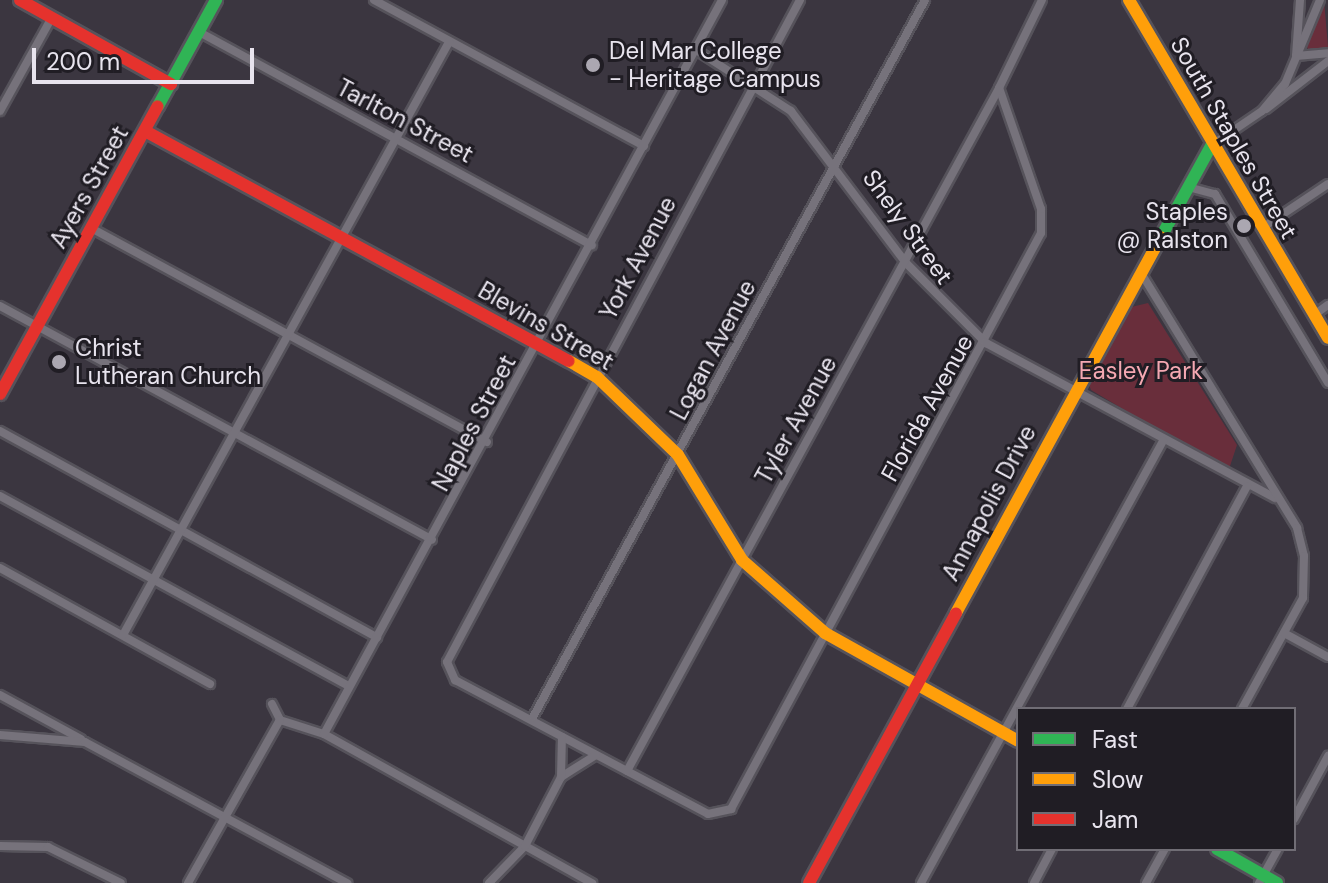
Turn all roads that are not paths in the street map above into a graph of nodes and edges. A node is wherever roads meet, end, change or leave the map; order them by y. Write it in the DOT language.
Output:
graph roads {
  1 [pos="20,0"];
  2 [pos="216,0"];
  3 [pos="374,0"];
  4 [pos="722,0"];
  5 [pos="800,0"];
  6 [pos="925,0"];
  7 [pos="1042,0"];
  8 [pos="1129,0"];
  9 [pos="1300,0"];
  10 [pos="1320,0"];
  11 [pos="52,17"];
  12 [pos="199,32"];
  13 [pos="449,42"];
  14 [pos="696,50"];
  15 [pos="1328,53"];
  16 [pos="1296,56"];
  17 [pos="1328,61"];
  18 [pos="755,82"];
  19 [pos="171,84"];
  20 [pos="999,88"];
  21 [pos="0,111"];
  22 [pos="1262,111"];
  23 [pos="145,131"];
  24 [pos="395,141"];
  25 [pos="644,146"];
  26 [pos="1211,146"];
  27 [pos="836,163"];
  28 [pos="1328,184"];
  29 [pos="1188,187"];
  30 [pos="91,228"];
  31 [pos="1261,229"];
  32 [pos="341,237"];
  33 [pos="592,245"];
  34 [pos="905,262"];
  35 [pos="1141,273"];
  36 [pos="1328,305"];
  37 [pos="0,306"];
  38 [pos="1314,315"];
  39 [pos="37,326"];
  40 [pos="290,338"];
  41 [pos="1328,338"];
  42 [pos="539,343"];
  43 [pos="986,343"];
  44 [pos="597,377"];
  45 [pos="1328,383"];
  46 [pos="1075,389"];
  47 [pos="0,394"];
  48 [pos="0,431"];
  49 [pos="235,433"];
  50 [pos="1163,441"];
  51 [pos="487,442"];
  52 [pos="678,455"];
  53 [pos="1247,486"];
  54 [pos="0,496"];
  55 [pos="1275,498"];
  56 [pos="182,532"];
  57 [pos="432,540"];
  58 [pos="742,560"];
  59 [pos="0,568"];
  60 [pos="156,581"];
  61 [pos="825,633"];
  62 [pos="1284,633"];
  63 [pos="123,635"];
  64 [pos="377,637"];
  65 [pos="1328,657"];
  66 [pos="210,684"];
  67 [pos="348,686"];
  68 [pos="916,686"];
  69 [pos="0,695"];
  70 [pos="272,704"];
  71 [pos="1128,707"];
  72 [pos="1243,707"];
  73 [pos="533,717"];
  74 [pos="280,720"];
  75 [pos="1001,733"];
  76 [pos="324,734"];
  77 [pos="0,735"];
  78 [pos="562,737"];
  79 [pos="1016,740"];
  80 [pos="85,742"];
  81 [pos="596,755"];
  82 [pos="1328,756"];
  83 [pos="627,771"];
  84 [pos="561,777"];
  85 [pos="1296,815"];
  86 [pos="224,818"];
  87 [pos="0,846"];
  88 [pos="525,846"];
  89 [pos="1051,851"];
  90 [pos="1164,851"];
  91 [pos="1220,851"];
  92 [pos="1277,851"];
  93 [pos="1261,879"];
  94 [pos="121,883"];
  95 [pos="188,883"];
  96 [pos="347,883"];
  97 [pos="489,883"];
  98 [pos="592,883"];
  99 [pos="809,883"];
  100 [pos="921,883"];
  101 [pos="1034,883"];
  102 [pos="1146,883"];
  103 [pos="1277,883"];
  1 -- 11 [label="street"];
  2 -- 12 [label="street, Ayers Street"];
  3 -- 13 [label="street"];
  4 -- 14 [label="street, Naples Street"];
  5 -- 18 [label="street, York Avenue"];
  6 -- 27 [label="street, Logan Avenue"];
  7 -- 20 [label="street"];
  8 -- 26 [label="street, South Staples Street"];
  9 -- 16 [label="street"];
  10 -- 16 [label="street"];
  11 -- 19 [label="street"];
  11 -- 21 [label="street"];
  12 -- 19 [label="street, Ayers Street"];
  12 -- 24 [label="street, Tarlton Street"];
  13 -- 24 [label="street"];
  13 -- 25 [label="street"];
  14 -- 18 [label="street, Shely Street"];
  14 -- 25 [label="street, Naples Street"];
  15 -- 16 [label="street"];
  16 -- 22 [label="street"];
  17 -- 22 [label="street"];
  18 -- 27 [label="street, Shely Street"];
  18 -- 44 [label="street, York Avenue"];
  19 -- 23 [label="street, Ayers Street"];
  20 -- 34 [label="street, Tyler Avenue"];
  20 -- 43 [label="street, Florida Avenue"];
  22 -- 26 [label="street"];
  23 -- 30 [label="street, Ayers Street"];
  23 -- 32 [label="street, Blevins Street"];
  24 -- 32 [label="street"];
  24 -- 33 [label="street, Tarlton Street"];
  25 -- 33 [label="street, Naples Street"];
  26 -- 29 [label="street, Annapolis Drive"];
  26 -- 31 [label="street, South Staples Street"];
  27 -- 34 [label="street, Shely Street"];
  27 -- 52 [label="street, Logan Avenue"];
  28 -- 31 [label="street"];
  29 -- 35 [label="street, Annapolis Drive"];
  29 -- 45 [label="street"];
  30 -- 39 [label="street, Ayers Street"];
  30 -- 40 [label="street"];
  31 -- 38 [label="street, South Staples Street"];
  32 -- 40 [label="street"];
  32 -- 42 [label="street, Blevins Street"];
  33 -- 42 [label="street, Naples Street"];
  34 -- 43 [label="street, Shely Street"];
  34 -- 58 [label="street, Tyler Avenue"];
  35 -- 46 [label="street, Annapolis Drive"];
  35 -- 55 [label="street"];
  36 -- 38 [label="street"];
  37 -- 39 [label="street"];
  38 -- 41 [label="street, South Staples Street"];
  39 -- 47 [label="street, Ayers Street"];
  39 -- 49 [label="street"];
  40 -- 49 [label="street"];
  40 -- 51 [label="street"];
  42 -- 44 [label="street, Blevins Street"];
  42 -- 51 [label="street, Naples Street"];
  43 -- 46 [label="street, Shely Street"];
  43 -- 61 [label="street, Florida Avenue"];
  44 -- 52 [label="street, Blevins Street"];
  44 -- 73 [label="street, York Avenue"];
  46 -- 50 [label="street, Shely Street"];
  46 -- 68 [label="street, Annapolis Drive"];
  48 -- 56 [label="street"];
  49 -- 56 [label="street"];
  49 -- 57 [label="street"];
  50 -- 53 [label="street, Shely Street"];
  50 -- 75 [label="street"];
  51 -- 57 [label="street, Naples Street"];
  52 -- 58 [label="street, Blevins Street"];
  52 -- 73 [label="street, Logan Avenue"];
  53 -- 55 [label="street, Shely Street"];
  53 -- 71 [label="street"];
  54 -- 60 [label="street"];
  55 -- 62 [label="street"];
  56 -- 60 [label="street"];
  56 -- 64 [label="street"];
  57 -- 64 [label="street, Naples Street"];
  58 -- 61 [label="street, Blevins Street"];
  58 -- 83 [label="street, Tyler Avenue"];
  59 -- 63 [label="street"];
  60 -- 63 [label="street"];
  60 -- 67 [label="street"];
  61 -- 68 [label="street, Blevins Street"];
  61 -- 83 [label="street, Florida Avenue"];
  62 -- 65 [label="street"];
  62 -- 72 [label="street"];
  63 -- 66 [label="street"];
  64 -- 67 [label="street, Naples Street"];
  67 -- 76 [label="street, Naples Street"];
  68 -- 75 [label="street, Blevins Street"];
  68 -- 99 [label="street, Annapolis Drive"];
  69 -- 80 [label="street"];
  70 -- 74 [label="street"];
  73 -- 78 [label="street"];
  74 -- 76 [label="street"];
  74 -- 86 [label="street"];
  75 -- 79 [label="street, Blevins Street"];
  75 -- 100 [label="street"];
  76 -- 88 [label="street"];
  77 -- 80 [label="street"];
  78 -- 81 [label="street"];
  78 -- 84 [label="street"];
  80 -- 86 [label="street"];
  81 -- 83 [label="street"];
  81 -- 84 [label="street"];
  82 -- 85 [label="street"];
  84 -- 88 [label="street"];
  86 -- 95 [label="street"];
  86 -- 96 [label="street"];
  87 -- 94 [label="street"];
  88 -- 97 [label="street"];
  88 -- 98 [label="street"];
  89 -- 101 [label="street"];
  90 -- 102 [label="street"];
  91 -- 93 [label="street"];
  92 -- 93 [label="street"];
  93 -- 103 [label="street"];
}
